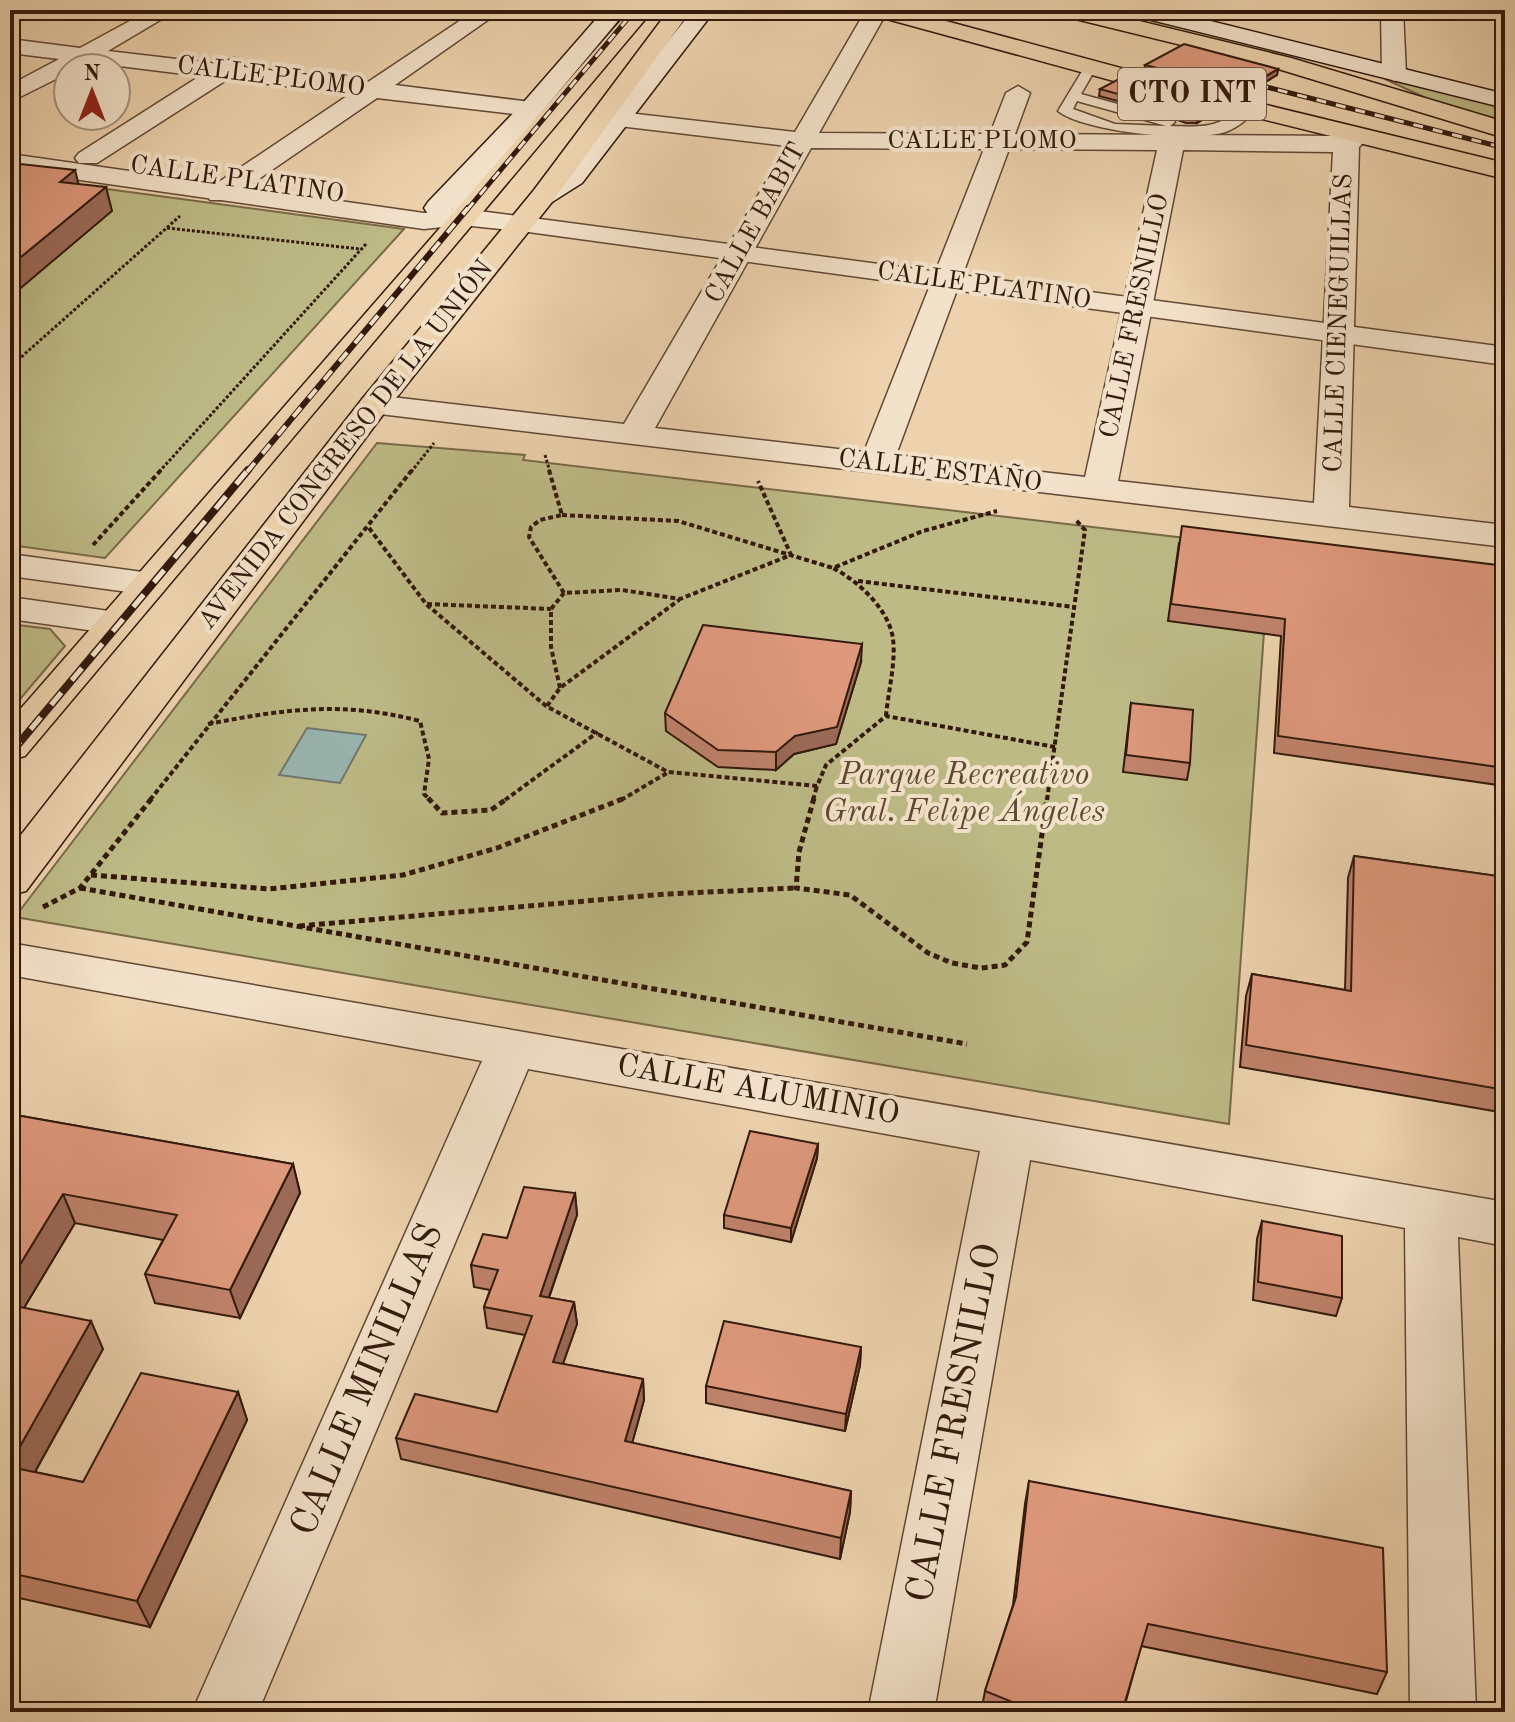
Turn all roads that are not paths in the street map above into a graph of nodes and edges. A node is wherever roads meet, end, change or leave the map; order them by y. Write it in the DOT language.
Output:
graph roads {
  1 [pos="166,10"];
  2 [pos="491,10"];
  3 [pos="616,10"];
  4 [pos="626,10"];
  5 [pos="642,10"];
  6 [pos="680,10"];
  7 [pos="704,10"];
  8 [pos="879,10"];
  9 [pos="1067,10"];
  10 [pos="1139,10"];
  11 [pos="1392,10"];
  12 [pos="10,46"];
  13 [pos="66,52"];
  14 [pos="89,52"];
  15 [pos="251,55"];
  16 [pos="1332,59"];
  17 [pos="132,60"];
  18 [pos="1090,68"];
  19 [pos="225,71"];
  20 [pos="52,72"];
  21 [pos="1394,74"];
  22 [pos="372,89"];
  23 [pos="1173,90"];
  24 [pos="1018,93"];
  25 [pos="10,95"];
  26 [pos="1073,96"];
  27 [pos="1505,101"];
  28 [pos="531,109"];
  29 [pos="1251,109"];
  30 [pos="1135,112"];
  31 [pos="1460,118"];
  32 [pos="619,119"];
  33 [pos="1505,130"];
  34 [pos="1185,136"];
  35 [pos="801,140"];
  36 [pos="1352,140"];
  37 [pos="997,141"];
  38 [pos="10,148"];
  39 [pos="88,158"];
  40 [pos="10,162"];
  41 [pos="1505,171"];
  42 [pos="228,187"];
  43 [pos="532,209"];
  44 [pos="450,212"];
  45 [pos="740,253"];
  46 [pos="944,280"];
  47 [pos="1137,307"];
  48 [pos="1337,333"];
  49 [pos="1505,356"];
  50 [pos="374,405"];
  51 [pos="634,435"];
  52 [pos="876,463"];
  53 [pos="1099,489"];
  54 [pos="1331,516"];
  55 [pos="1505,536"];
  56 [pos="10,565"];
  57 [pos="150,584"];
  58 [pos="10,608"];
  59 [pos="116,623"];
  60 [pos="10,747"];
  61 [pos="10,880"];
  62 [pos="10,959"];
  63 [pos="512,1048"];
  64 [pos="1009,1135"];
  65 [pos="1431,1212"];
  66 [pos="1505,1224"];
  67 [pos="225,1712"];
  68 [pos="901,1712"];
  69 [pos="1443,1712"];
  1 -- 14 [label="street"];
  2 -- 22 [label="street"];
  3 -- 28 [label="street"];
  4 -- 44 [label="street"];
  5 -- 44 [label="main road, AVENIDA CONGRESO DE LA UNIÓN"];
  6 -- 43 [label="main road, AVENIDA CONGRESO DE LA UNIÓN"];
  7 -- 32 [label="street"];
  8 -- 18 [label="main road, CTO INT"];
  8 -- 35 [label="street, CALLE BABIT"];
  9 -- 31 [label="main road, CTO INT"];
  10 -- 16 [label="street, CTO INT"];
  11 -- 21 [label="street"];
  12 -- 13 [label="street, CALLE PLOMO"];
  15 -- 19 [label="street"];
  16 -- 21 [label="street, CTO INT"];
  16 -- 31 [label="main road"];
  17 -- 19 [label="street, CALLE PLOMO"];
  18 -- 23 [label="main road, CTO INT"];
  18 -- 26 [label="lane"];
  19 -- 22 [label="street, CALLE PLOMO"];
  19 -- 39 [label="street"];
  20 -- 25 [label="street"];
  21 -- 27 [label="street, CTO INT"];
  22 -- 28 [label="street, CALLE PLOMO"];
  22 -- 42 [label="street"];
  23 -- 29 [label="main road, CTO INT"];
  23 -- 30 [label="lane"];
  24 -- 37 [label="street"];
  26 -- 30 [label="lane"];
  26 -- 34 [label="lane"];
  28 -- 44 [label="street"];
  29 -- 34 [label="lane"];
  29 -- 36 [label="main road, CTO INT"];
  30 -- 34 [label="lane"];
  31 -- 33 [label="main road, CTO INT"];
  32 -- 35 [label="street, CALLE PLOMO"];
  32 -- 43 [label="street"];
  34 -- 36 [label="street, CALLE PLOMO"];
  34 -- 37 [label="street, CALLE PLOMO"];
  34 -- 47 [label="street, CALLE FRESNILLO"];
  35 -- 37 [label="street, CALLE PLOMO"];
  35 -- 45 [label="street, CALLE BABIT"];
  36 -- 41 [label="main road, CTO INT"];
  36 -- 48 [label="street, CALLE CIENEGUILLAS"];
  37 -- 46 [label="street"];
  38 -- 39 [label="street, CALLE PLATINO"];
  39 -- 42 [label="street, CALLE PLATINO"];
  40 -- 42 [label="street, CALLE PLATINO"];
  42 -- 44 [label="street, CALLE PLATINO"];
  43 -- 44 [label="street, CALLE PLATINO"];
  43 -- 45 [label="street, CALLE PLATINO"];
  43 -- 50 [label="main road, AVENIDA CONGRESO DE LA UNIÓN"];
  44 -- 57 [label="main road, AVENIDA CONGRESO DE LA UNIÓN"];
  45 -- 46 [label="street, CALLE PLATINO"];
  45 -- 51 [label="street, CALLE BABIT"];
  46 -- 47 [label="street, CALLE PLATINO"];
  46 -- 52 [label="street"];
  47 -- 48 [label="street, CALLE PLATINO"];
  47 -- 53 [label="street, CALLE FRESNILLO"];
  48 -- 49 [label="street, CALLE PLATINO"];
  48 -- 54 [label="street, CALLE CIENEGUILLAS"];
  50 -- 51 [label="street, CALLE ESTAÑO"];
  50 -- 61 [label="main road, AVENIDA CONGRESO DE LA UNIÓN"];
  51 -- 52 [label="street, CALLE ESTAÑO"];
  52 -- 53 [label="street, CALLE ESTAÑO"];
  53 -- 54 [label="street, CALLE ESTAÑO"];
  54 -- 55 [label="street, CALLE ESTAÑO"];
  56 -- 57 [label="street"];
  57 -- 59 [label="main road, AVENIDA CONGRESO DE LA UNIÓN"];
  58 -- 59 [label="street"];
  59 -- 60 [label="main road, AVENIDA CONGRESO DE LA UNIÓN"];
  62 -- 63 [label="street, CALLE ALUMINIO"];
  63 -- 64 [label="street, CALLE ALUMINIO"];
  63 -- 67 [label="street, CALLE MINILLAS"];
  64 -- 65 [label="street, CALLE ALUMINIO"];
  64 -- 68 [label="street, CALLE FRESNILLO"];
  65 -- 66 [label="street, CALLE ALUMINIO"];
  65 -- 69 [label="street"];
}
